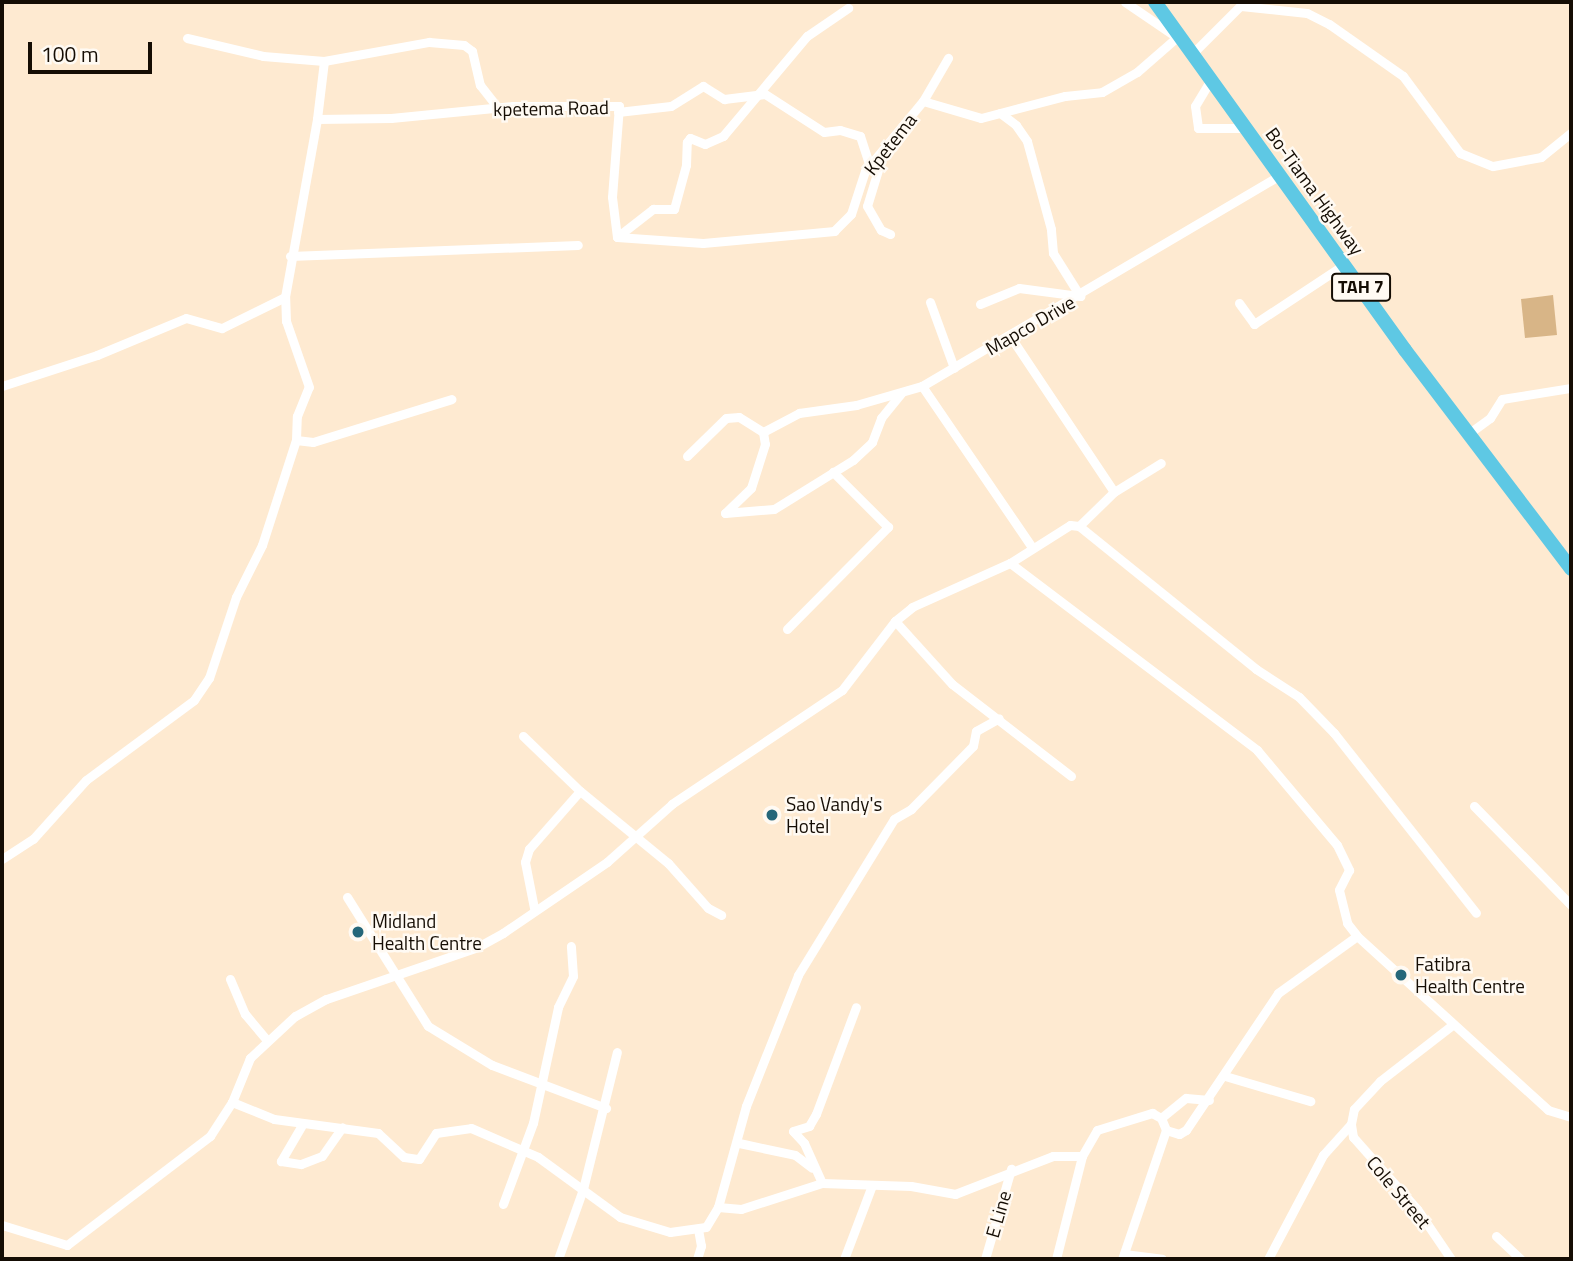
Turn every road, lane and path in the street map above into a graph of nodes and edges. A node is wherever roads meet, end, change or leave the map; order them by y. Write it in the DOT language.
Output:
graph roads {
  1 [pos="1125,2"];
  2 [pos="1155,2"];
  3 [pos="1242,4"];
  4 [pos="1273,4"];
  5 [pos="848,8"];
  6 [pos="187,38"];
  7 [pos="1177,38"];
  8 [pos="1191,55"];
  9 [pos="948,58"];
  10 [pos="324,61"];
  11 [pos="1210,81"];
  12 [pos="753,96"];
  13 [pos="923,101"];
  14 [pos="498,108"];
  15 [pos="618,112"];
  16 [pos="1000,113"];
  17 [pos="317,119"];
  18 [pos="1244,128"];
  19 [pos="1571,133"];
  20 [pos="882,155"];
  21 [pos="870,167"];
  22 [pos="1280,175"];
  23 [pos="890,234"];
  24 [pos="617,237"];
  25 [pos="578,245"];
  26 [pos="290,256"];
  27 [pos="1345,264"];
  28 [pos="1080,296"];
  29 [pos="285,297"];
  30 [pos="930,302"];
  31 [pos="1239,303"];
  32 [pos="980,304"];
  33 [pos="1010,336"];
  34 [pos="954,368"];
  35 [pos="2,386"];
  36 [pos="922,386"];
  37 [pos="1571,388"];
  38 [pos="902,392"];
  39 [pos="452,398"];
  40 [pos="763,432"];
  41 [pos="1468,434"];
  42 [pos="296,440"];
  43 [pos="687,456"];
  44 [pos="1161,463"];
  45 [pos="833,472"];
  46 [pos="1114,492"];
  47 [pos="1079,526"];
  48 [pos="1032,547"];
  49 [pos="1010,563"];
  50 [pos="1571,569"];
  51 [pos="895,621"];
  52 [pos="786,629"];
  53 [pos="999,718"];
  54 [pos="523,736"];
  55 [pos="1071,776"];
  56 [pos="580,792"];
  57 [pos="1474,806"];
  58 [pos="634,837"];
  59 [pos="2,859"];
  60 [pos="347,897"];
  61 [pos="1571,905"];
  62 [pos="534,908"];
  63 [pos="1476,913"];
  64 [pos="721,915"];
  65 [pos="1357,936"];
  66 [pos="572,946"];
  67 [pos="395,974"];
  68 [pos="230,979"];
  69 [pos="856,1007"];
  70 [pos="1451,1026"];
  71 [pos="267,1040"];
  72 [pos="617,1052"];
  73 [pos="1225,1076"];
  74 [pos="541,1085"];
  75 [pos="1209,1100"];
  76 [pos="1310,1101"];
  77 [pos="232,1102"];
  78 [pos="606,1108"];
  79 [pos="1571,1116"];
  80 [pos="1161,1118"];
  81 [pos="1351,1124"];
  82 [pos="302,1125"];
  83 [pos="342,1127"];
  84 [pos="1166,1130"];
  85 [pos="739,1143"];
  86 [pos="524,1151"];
  87 [pos="1082,1156"];
  88 [pos="813,1169"];
  89 [pos="1011,1169"];
  90 [pos="822,1183"];
  91 [pos="871,1188"];
  92 [pos="583,1189"];
  93 [pos="503,1203"];
  94 [pos="718,1207"];
  95 [pos="2,1225"];
  96 [pos="698,1229"];
  97 [pos="1496,1236"];
  98 [pos="1123,1257"];
  99 [pos="558,1259"];
  100 [pos="697,1259"];
  101 [pos="844,1259"];
  102 [pos="985,1259"];
  103 [pos="1056,1259"];
  104 [pos="1162,1259"];
  105 [pos="1268,1259"];
  106 [pos="1451,1259"];
  107 [pos="1521,1259"];
  1 -- 7 [label="street"];
  2 -- 7 [label="highway, Bo-Tiama Highway / TAH 7"];
  3 -- 4 [label="street"];
  3 -- 8 [label="street"];
  4 -- 19 [label="street"];
  5 -- 12 [label="street"];
  6 -- 10 [label="street"];
  7 -- 8 [label="highway, Bo-Tiama Highway / TAH 7"];
  7 -- 16 [label="street"];
  8 -- 11 [label="highway, Bo-Tiama Highway / TAH 7"];
  9 -- 13 [label="street, Kpetema"];
  10 -- 14 [label="street"];
  10 -- 17 [label="street"];
  11 -- 18 [label="highway, Bo-Tiama Highway / TAH 7"];
  11 -- 18 [label="street"];
  12 -- 15 [label="street"];
  12 -- 21 [label="street"];
  12 -- 24 [label="street"];
  13 -- 16 [label="street"];
  13 -- 20 [label="street, Kpetema"];
  14 -- 15 [label="street, kpetema Road"];
  14 -- 17 [label="street, kpetema Road"];
  15 -- 24 [label="street, kpetema Road"];
  16 -- 28 [label="street"];
  17 -- 26 [label="street"];
  18 -- 22 [label="highway, Bo-Tiama Highway / TAH 7"];
  20 -- 21 [label="street, Kpetema"];
  20 -- 23 [label="street"];
  21 -- 24 [label="street, Kpetema"];
  22 -- 27 [label="highway, Bo-Tiama Highway / TAH 7"];
  22 -- 28 [label="street, Mapco Drive"];
  25 -- 26 [label="street"];
  26 -- 29 [label="street"];
  27 -- 31 [label="street"];
  27 -- 41 [label="highway, Bo-Tiama Highway / TAH 7"];
  28 -- 32 [label="street"];
  28 -- 33 [label="street, Mapco Drive"];
  29 -- 35 [label="street"];
  29 -- 42 [label="street"];
  30 -- 34 [label="street"];
  33 -- 34 [label="street, Mapco Drive"];
  33 -- 46 [label="street"];
  34 -- 36 [label="street, Mapco Drive"];
  36 -- 38 [label="street, Mapco Drive"];
  36 -- 48 [label="street"];
  37 -- 41 [label="street"];
  38 -- 40 [label="street, Mapco Drive"];
  38 -- 45 [label="street"];
  39 -- 42 [label="street"];
  40 -- 43 [label="street"];
  40 -- 45 [label="street"];
  41 -- 50 [label="highway, Bo-Tiama Highway / TAH 7"];
  42 -- 59 [label="street"];
  44 -- 46 [label="street"];
  45 -- 52 [label="street"];
  46 -- 47 [label="street"];
  47 -- 48 [label="street"];
  47 -- 63 [label="street"];
  48 -- 49 [label="street"];
  49 -- 51 [label="street"];
  49 -- 65 [label="street"];
  51 -- 53 [label="street"];
  51 -- 58 [label="street"];
  53 -- 55 [label="street"];
  53 -- 85 [label="street"];
  54 -- 56 [label="street"];
  56 -- 58 [label="street"];
  56 -- 62 [label="street"];
  57 -- 61 [label="street"];
  58 -- 62 [label="street"];
  58 -- 64 [label="street"];
  60 -- 67 [label="street"];
  62 -- 67 [label="street"];
  65 -- 70 [label="street"];
  65 -- 73 [label="street"];
  66 -- 74 [label="street"];
  67 -- 71 [label="street"];
  67 -- 74 [label="street"];
  68 -- 71 [label="street"];
  69 -- 88 [label="street"];
  70 -- 79 [label="street"];
  70 -- 81 [label="street"];
  71 -- 77 [label="street"];
  72 -- 78 [label="street"];
  73 -- 75 [label="street"];
  73 -- 76 [label="street"];
  74 -- 78 [label="street"];
  74 -- 86 [label="street"];
  75 -- 80 [label="street"];
  75 -- 84 [label="street"];
  77 -- 82 [label="street"];
  77 -- 95 [label="street"];
  78 -- 92 [label="street"];
  80 -- 84 [label="street"];
  80 -- 87 [label="street"];
  81 -- 105 [label="street"];
  81 -- 106 [label="street, Cole Street"];
  82 -- 83 [label="street"];
  82 -- 83 [label="street"];
  83 -- 86 [label="street"];
  84 -- 98 [label="street"];
  85 -- 88 [label="street"];
  85 -- 94 [label="street"];
  86 -- 92 [label="street"];
  86 -- 93 [label="street"];
  87 -- 89 [label="street"];
  87 -- 103 [label="street"];
  88 -- 90 [label="street"];
  89 -- 91 [label="street"];
  89 -- 102 [label="street, E Line"];
  90 -- 91 [label="street"];
  90 -- 94 [label="street"];
  91 -- 101 [label="street"];
  92 -- 96 [label="street"];
  92 -- 99 [label="street"];
  94 -- 96 [label="street"];
  96 -- 100 [label="street"];
  97 -- 107 [label="street"];
  98 -- 104 [label="street"];
}
